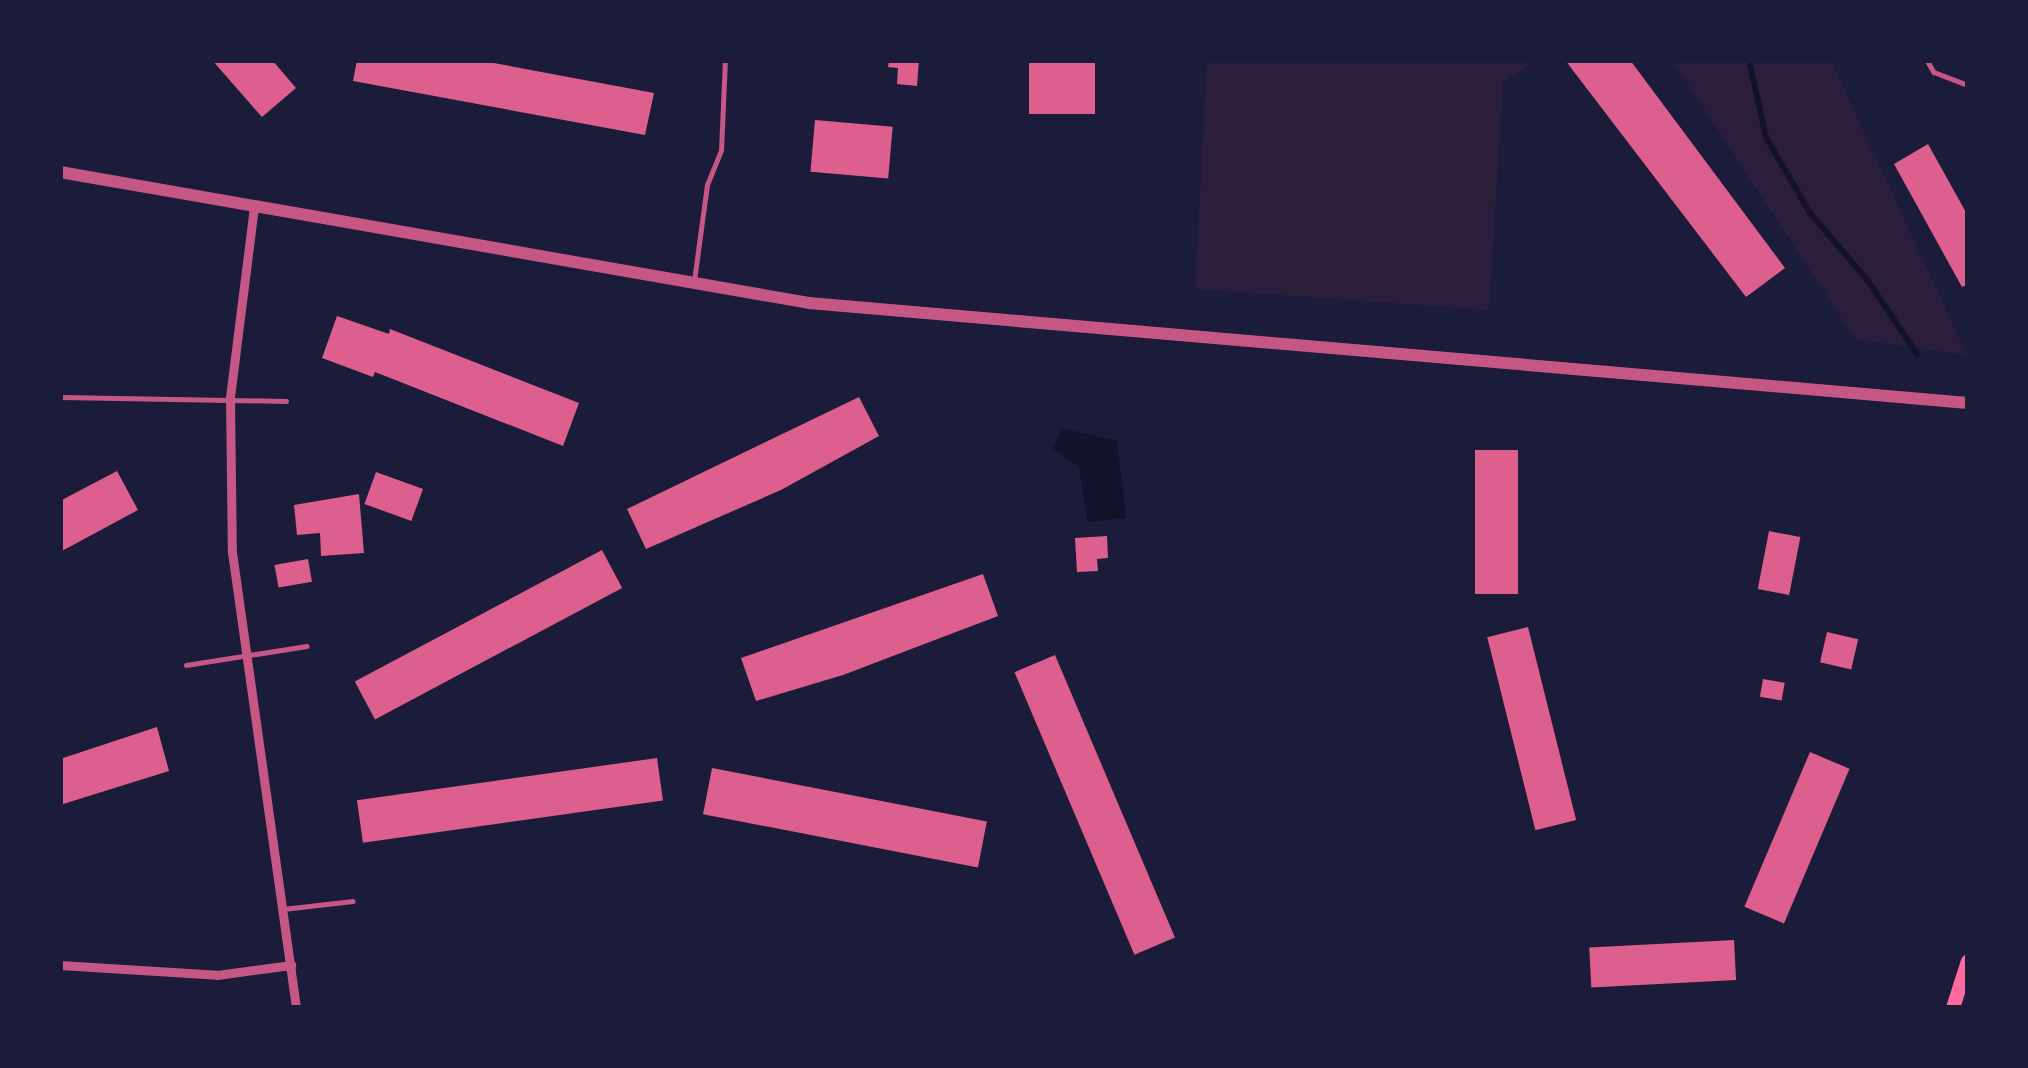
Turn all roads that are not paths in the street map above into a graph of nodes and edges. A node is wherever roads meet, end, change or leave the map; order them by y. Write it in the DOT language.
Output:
graph roads {
  1 [pos="725,60"];
  2 [pos="1927,60"];
  3 [pos="1968,86"];
  4 [pos="60,172"];
  5 [pos="254,207"];
  6 [pos="693,286"];
  7 [pos="62,398"];
  8 [pos="230,398"];
  9 [pos="286,401"];
  10 [pos="1968,404"];
  11 [pos="307,646"];
  12 [pos="246,652"];
  13 [pos="185,665"];
  14 [pos="352,901"];
  15 [pos="283,909"];
  16 [pos="1968,961"];
  17 [pos="60,964"];
  18 [pos="291,965"];
  19 [pos="296,1008"];
  20 [pos="1952,1008"];
  1 -- 6 [label="lane"];
  2 -- 3 [label="lane"];
  4 -- 5 [label="street"];
  5 -- 6 [label="street"];
  5 -- 8 [label="street"];
  6 -- 10 [label="street"];
  7 -- 8 [label="lane"];
  8 -- 9 [label="lane"];
  8 -- 12 [label="street"];
  11 -- 12 [label="lane"];
  12 -- 13 [label="lane"];
  12 -- 15 [label="street"];
  14 -- 15 [label="lane"];
  15 -- 18 [label="street"];
  16 -- 20 [label="main road"];
  17 -- 18 [label="street"];
  18 -- 19 [label="street"];
}
